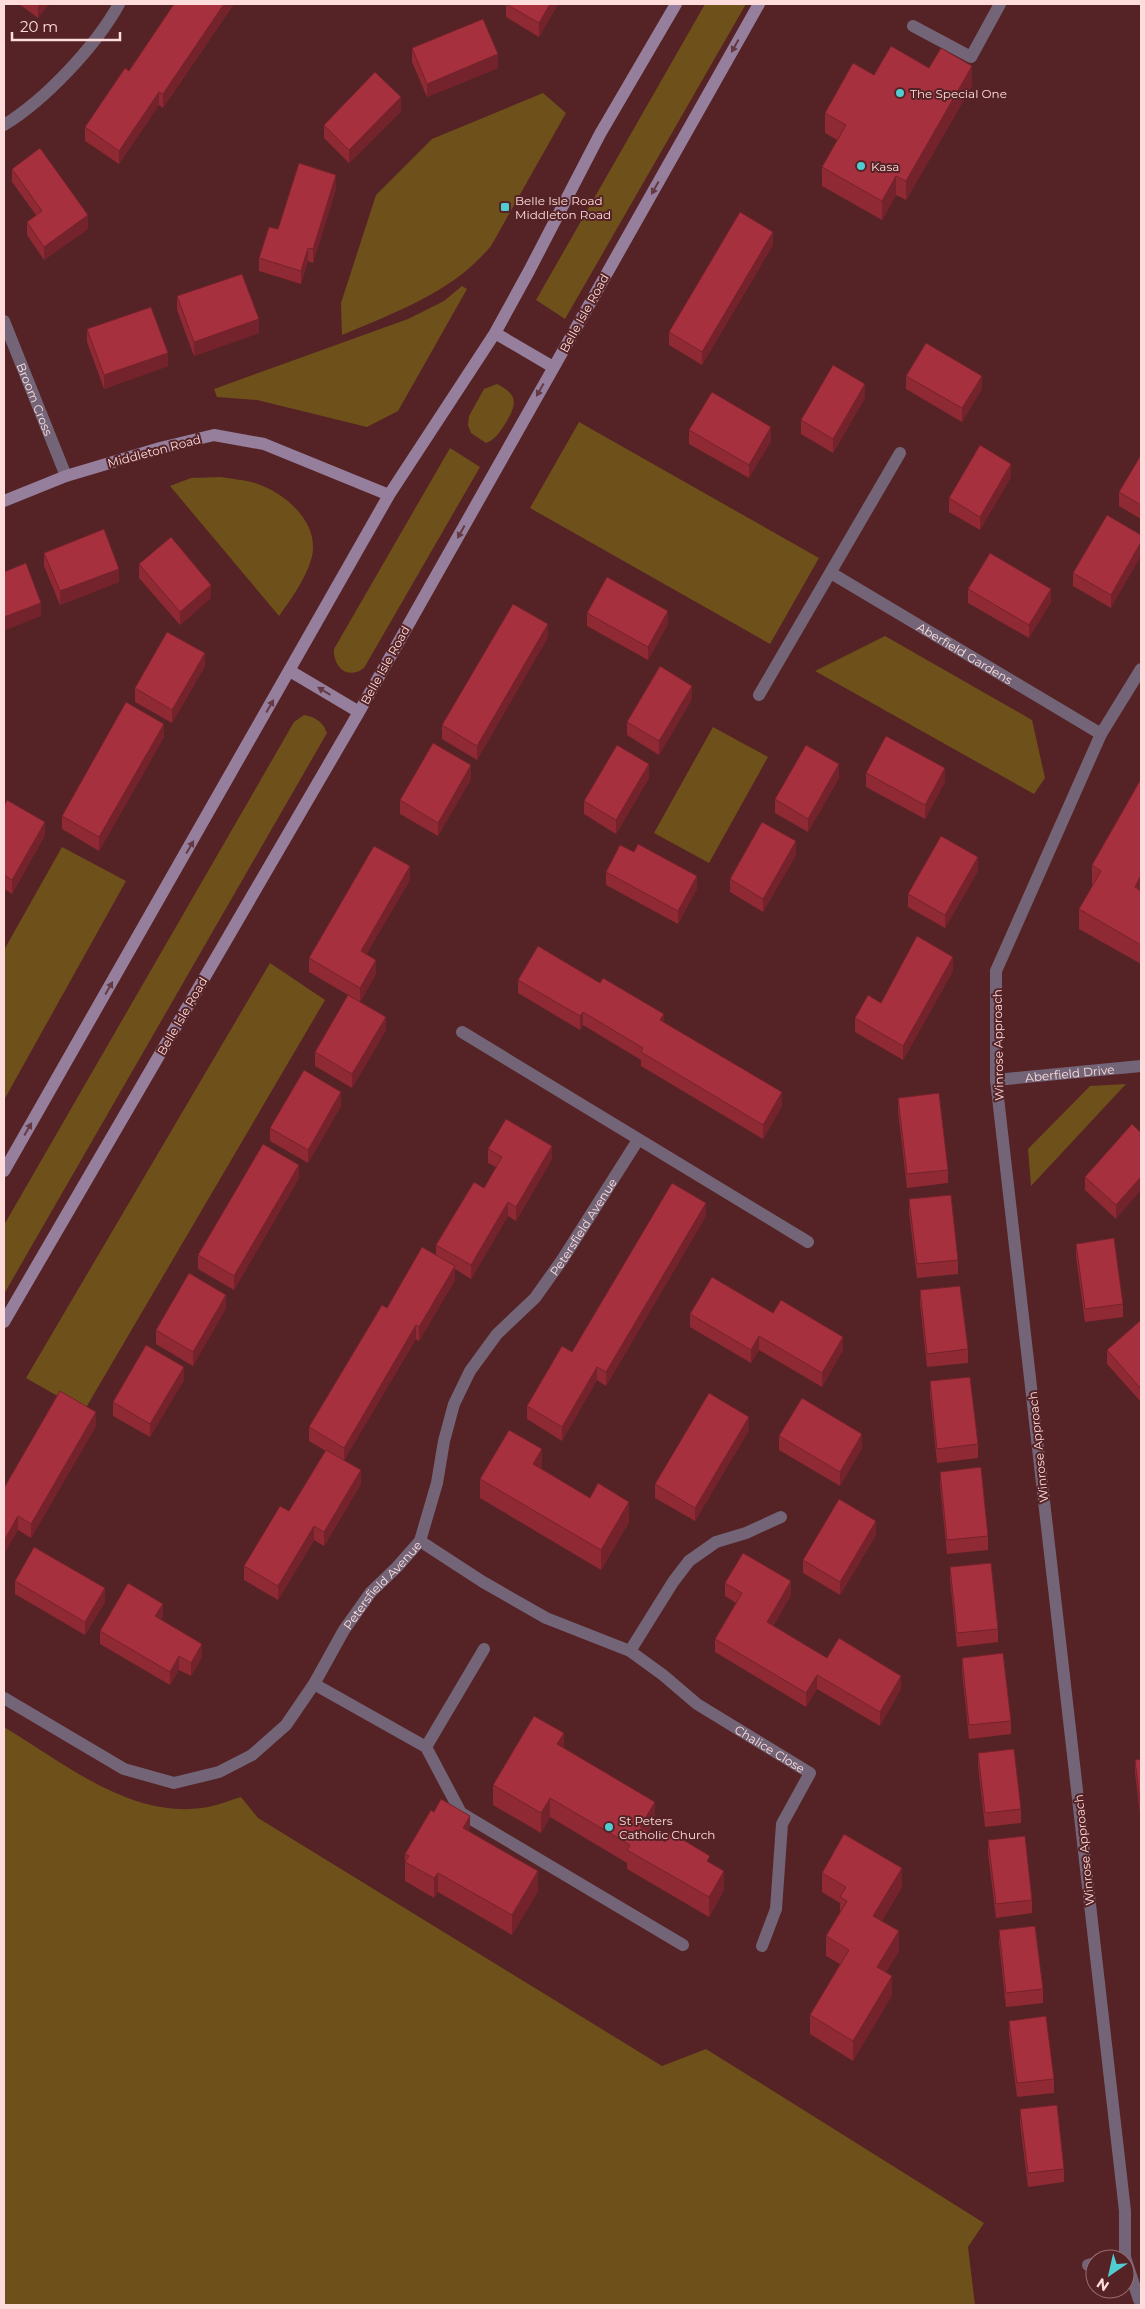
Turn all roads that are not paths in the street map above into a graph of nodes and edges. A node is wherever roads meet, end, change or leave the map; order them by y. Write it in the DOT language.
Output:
graph roads {
  1 [pos="119,4"];
  2 [pos="676,4"];
  3 [pos="759,4"];
  4 [pos="1000,4"];
  5 [pos="913,26"];
  6 [pos="4,125"];
  7 [pos="4,321"];
  8 [pos="495,333"];
  9 [pos="553,367"];
  10 [pos="900,453"];
  11 [pos="66,476"];
  12 [pos="389,495"];
  13 [pos="4,501"];
  14 [pos="830,572"];
  15 [pos="1141,669"];
  16 [pos="290,671"];
  17 [pos="759,695"];
  18 [pos="359,712"];
  19 [pos="1101,734"];
  20 [pos="462,1032"];
  21 [pos="1141,1066"];
  22 [pos="996,1080"];
  23 [pos="638,1140"];
  24 [pos="4,1171"];
  25 [pos="808,1242"];
  26 [pos="4,1322"];
  27 [pos="781,1517"];
  28 [pos="420,1541"];
  29 [pos="484,1649"];
  30 [pos="630,1651"];
  31 [pos="314,1684"];
  32 [pos="4,1698"];
  33 [pos="426,1747"];
  34 [pos="682,1945"];
  35 [pos="762,1946"];
  36 [pos="1121,2249"];
  37 [pos="1135,2291"];
  38 [pos="1139,2300"];
  1 -- 6 [label="street"];
  2 -- 8 [label="street"];
  3 -- 9 [label="street, Belle Isle Road, one-way"];
  4 -- 5 [label="street"];
  7 -- 11 [label="street, Broom Cross"];
  8 -- 9 [label="street"];
  8 -- 12 [label="street"];
  9 -- 18 [label="street, Belle Isle Road, one-way"];
  10 -- 14 [label="street"];
  11 -- 12 [label="street, Middleton Road"];
  11 -- 13 [label="street, Middleton Road"];
  12 -- 16 [label="street"];
  14 -- 17 [label="street"];
  14 -- 19 [label="street, Aberfield Gardens"];
  15 -- 19 [label="street, Winrose Approach"];
  18 -- 16 [label="street, one-way"];
  24 -- 16 [label="street, one-way"];
  18 -- 26 [label="street, Belle Isle Road"];
  19 -- 22 [label="street, Winrose Approach"];
  20 -- 23 [label="street"];
  21 -- 22 [label="street, Aberfield Drive"];
  22 -- 36 [label="street, Winrose Approach"];
  23 -- 25 [label="street"];
  23 -- 28 [label="street, Petersfield Avenue"];
  27 -- 30 [label="street"];
  28 -- 30 [label="street, Chalice Close"];
  28 -- 31 [label="street, Petersfield Avenue"];
  29 -- 33 [label="street"];
  30 -- 35 [label="street, Chalice Close"];
  31 -- 32 [label="street, Petersfield Avenue"];
  31 -- 33 [label="street"];
  33 -- 34 [label="street"];
  37 -- 38 [label="street, Winrose Approach"];
}
